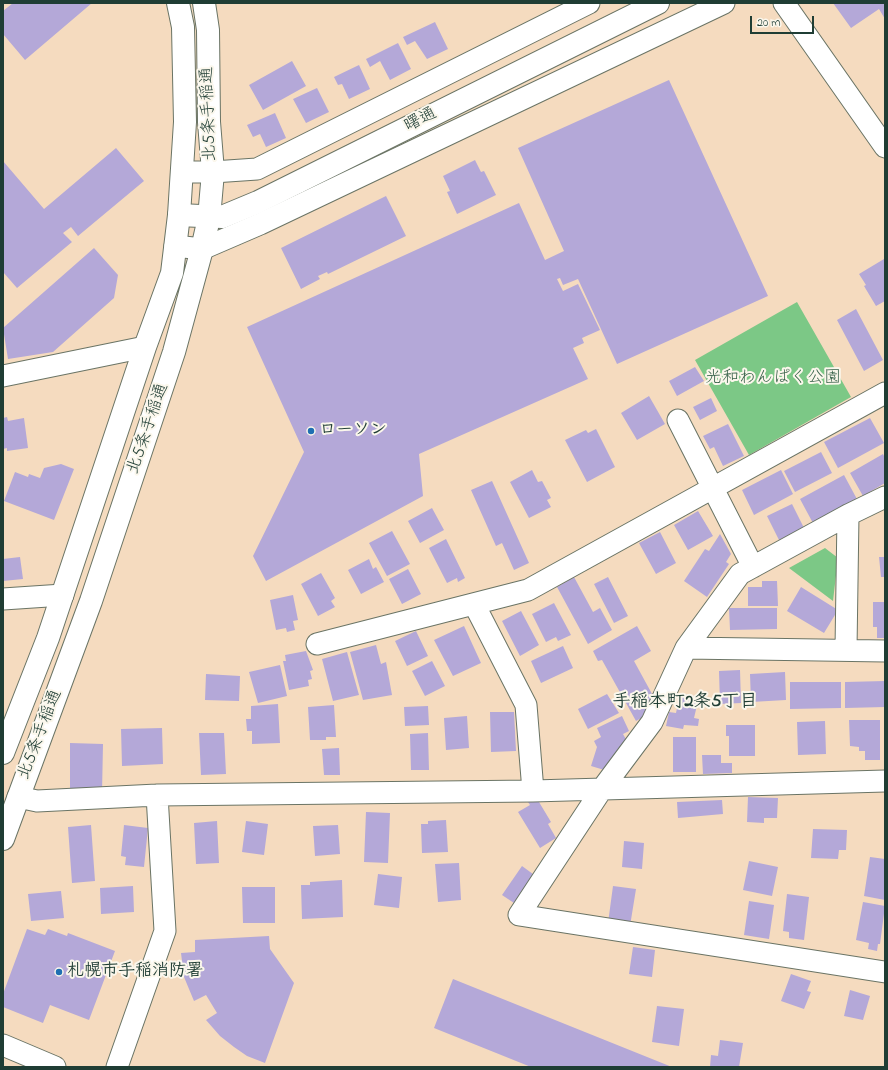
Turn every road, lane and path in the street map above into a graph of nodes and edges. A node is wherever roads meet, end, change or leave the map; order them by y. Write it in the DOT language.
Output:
graph roads {
  1 [pos="178,3"];
  2 [pos="204,3"];
  3 [pos="589,3"];
  4 [pos="658,3"];
  5 [pos="724,3"];
  6 [pos="784,3"];
  7 [pos="885,146"];
  8 [pos="183,172"];
  9 [pos="212,172"];
  10 [pos="179,215"];
  11 [pos="208,218"];
  12 [pos="175,246"];
  13 [pos="202,249"];
  14 [pos="145,347"];
  15 [pos="3,376"];
  16 [pos="885,393"];
  17 [pos="678,420"];
  18 [pos="714,487"];
  19 [pos="885,497"];
  20 [pos="848,515"];
  21 [pos="753,567"];
  22 [pos="62,595"];
  23 [pos="3,599"];
  24 [pos="474,604"];
  25 [pos="317,644"];
  26 [pos="686,648"];
  27 [pos="846,649"];
  28 [pos="885,651"];
  29 [pos="3,753"];
  30 [pos="885,781"];
  31 [pos="602,789"];
  32 [pos="533,791"];
  33 [pos="157,795"];
  34 [pos="11,806"];
  35 [pos="3,839"];
  36 [pos="885,972"];
  37 [pos="3,1045"];
  38 [pos="54,1067"];
  39 [pos="118,1067"];
  1 -- 8 [label="main road, 北5条手稲通"];
  2 -- 9 [label="main road, 北5条手稲通"];
  3 -- 9 [label="street"];
  4 -- 11 [label="main road, 曙通"];
  5 -- 13 [label="street"];
  6 -- 7 [label="street"];
  8 -- 9 [label="street"];
  8 -- 10 [label="main road, 北5条手稲通"];
  9 -- 11 [label="main road, 北5条手稲通"];
  10 -- 11 [label="main road, 曙通"];
  10 -- 12 [label="main road, 北5条手稲通"];
  11 -- 13 [label="main road, 北5条手稲通"];
  12 -- 13 [label="street"];
  12 -- 14 [label="main road, 北5条手稲通"];
  13 -- 34 [label="main road, 北5条手稲通"];
  14 -- 15 [label="street"];
  14 -- 22 [label="main road, 北5条手稲通"];
  16 -- 18 [label="street"];
  17 -- 18 [label="street"];
  18 -- 21 [label="street"];
  18 -- 24 [label="street"];
  19 -- 20 [label="street"];
  20 -- 21 [label="street"];
  20 -- 27 [label="street"];
  21 -- 26 [label="street"];
  22 -- 23 [label="street"];
  22 -- 29 [label="main road, 北5条手稲通"];
  24 -- 25 [label="street"];
  24 -- 32 [label="street"];
  26 -- 27 [label="street"];
  26 -- 31 [label="street"];
  27 -- 28 [label="street"];
  30 -- 31 [label="street"];
  31 -- 32 [label="street"];
  31 -- 36 [label="street"];
  32 -- 33 [label="street"];
  33 -- 34 [label="street"];
  33 -- 39 [label="street"];
  34 -- 35 [label="main road, 北5条手稲通"];
  37 -- 38 [label="street"];
}
